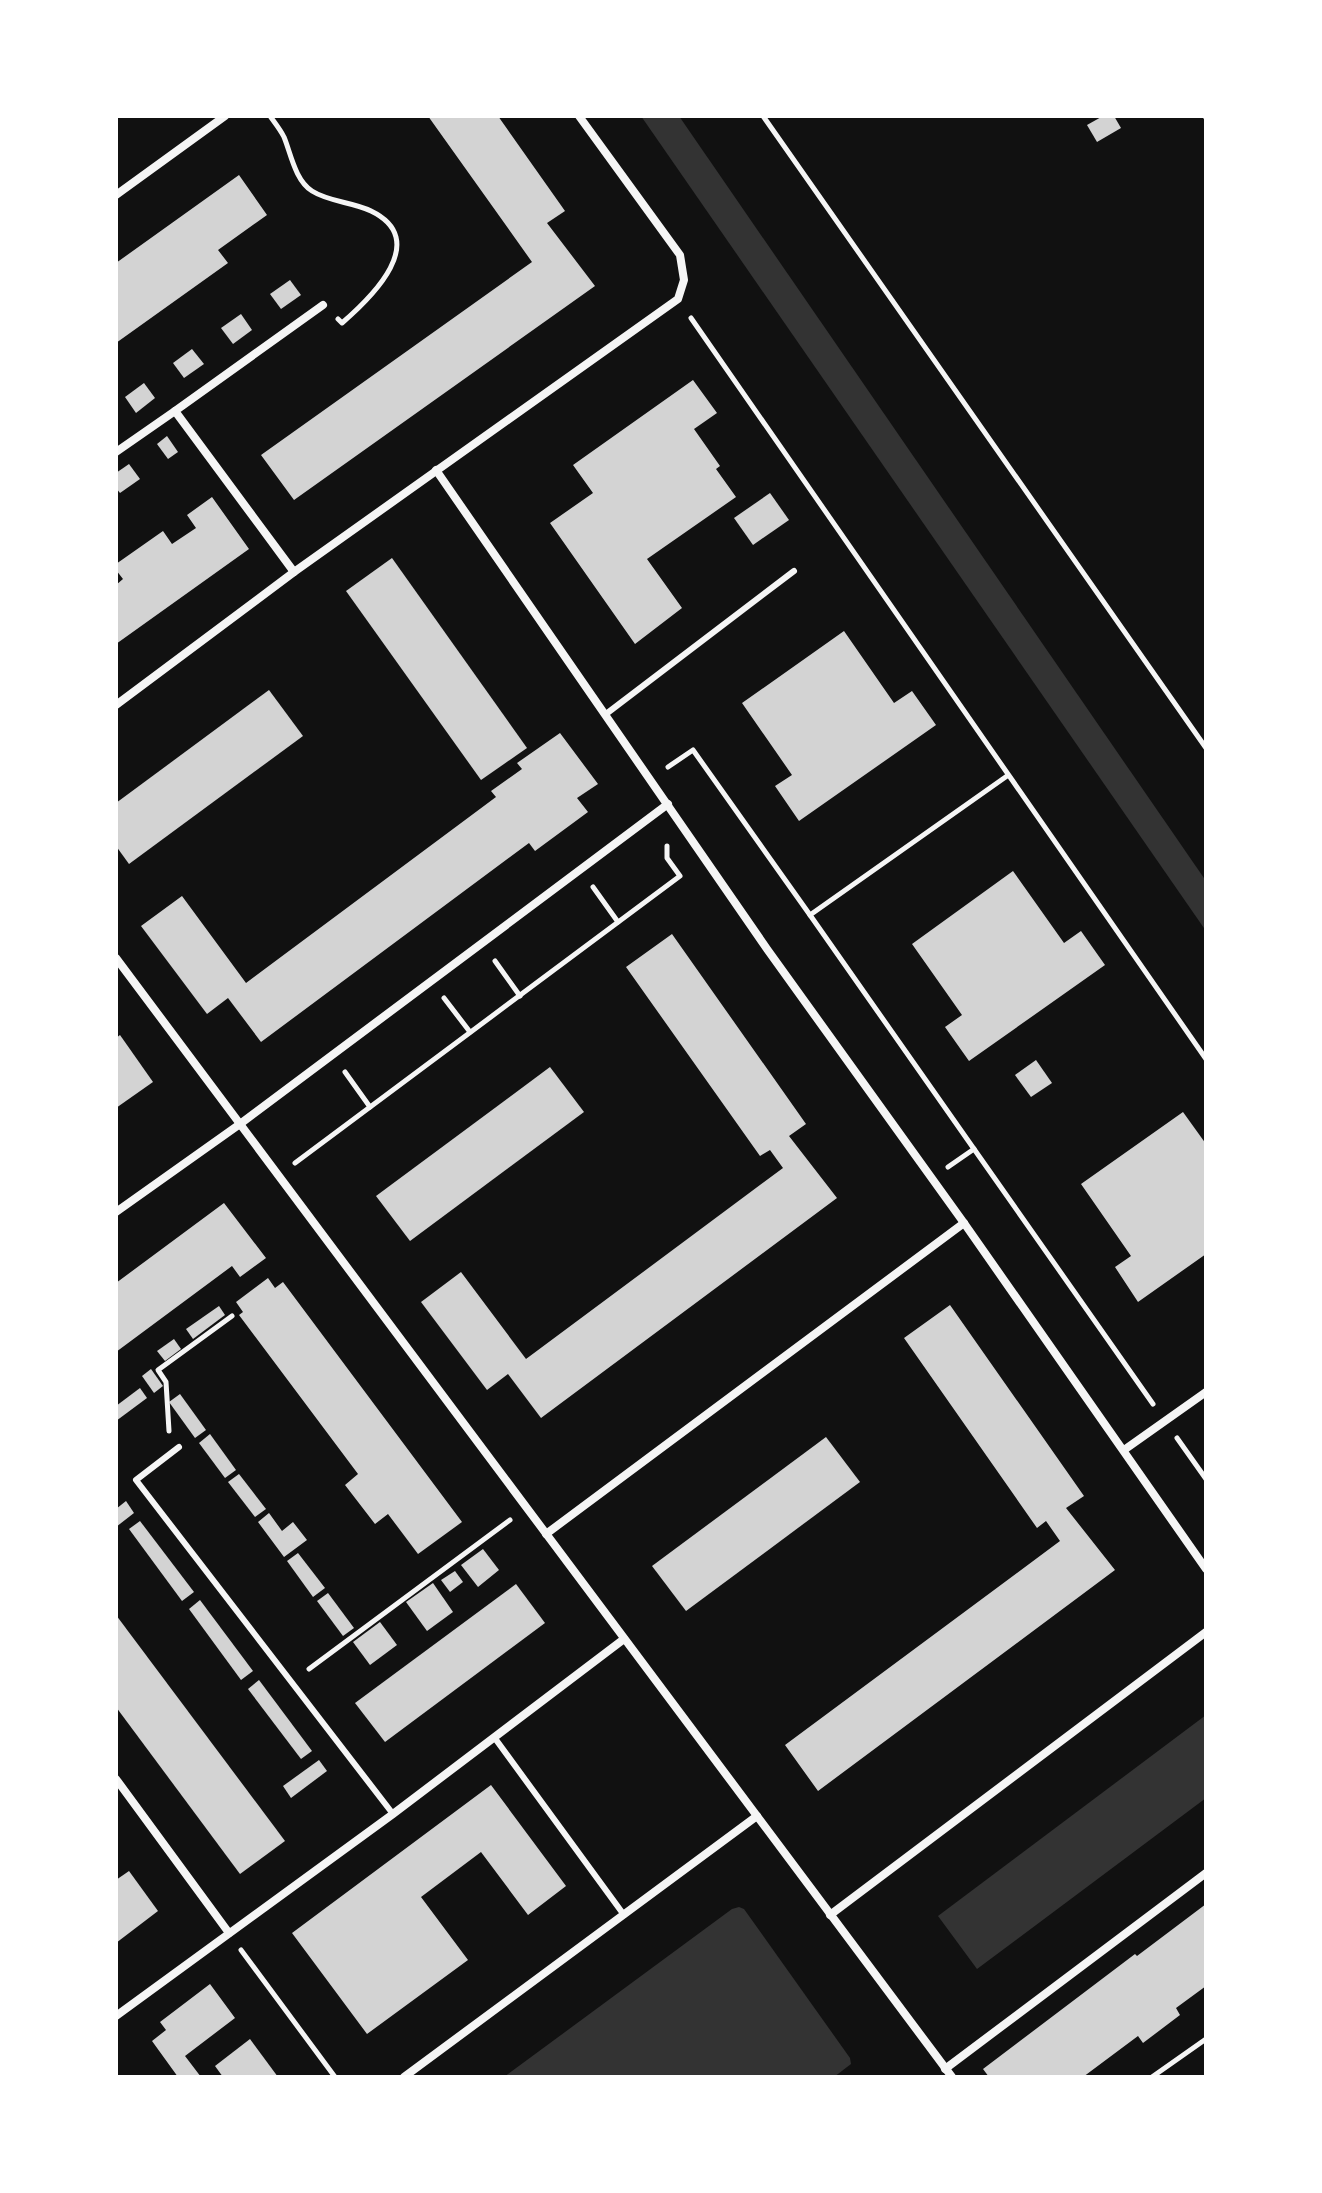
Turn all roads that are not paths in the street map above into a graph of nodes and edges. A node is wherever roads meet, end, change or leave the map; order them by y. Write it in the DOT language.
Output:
graph roads {
  1 [pos="225,116"];
  2 [pos="579,116"];
  3 [pos="116,195"];
  4 [pos="323,305"];
  5 [pos="175,411"];
  6 [pos="116,452"];
  7 [pos="436,470"];
  8 [pos="794,571"];
  9 [pos="294,572"];
  10 [pos="116,705"];
  11 [pos="606,714"];
  12 [pos="668,804"];
  13 [pos="116,958"];
  14 [pos="240,1124"];
  15 [pos="116,1212"];
  16 [pos="964,1223"];
  17 [pos="1206,1392"];
  18 [pos="179,1447"];
  19 [pos="1124,1450"];
  20 [pos="546,1534"];
  21 [pos="1206,1569"];
  22 [pos="1206,1632"];
  23 [pos="624,1639"];
  24 [pos="494,1737"];
  25 [pos="116,1779"];
  26 [pos="393,1814"];
  27 [pos="757,1816"];
  28 [pos="1206,1873"];
  29 [pos="624,1915"];
  30 [pos="830,1915"];
  31 [pos="229,1933"];
  32 [pos="116,2016"];
  33 [pos="945,2069"];
  34 [pos="404,2077"];
  35 [pos="952,2077"];
  1 -- 3 [label="street"];
  2 -- 7 [label="street"];
  4 -- 5 [label="street"];
  5 -- 6 [label="street"];
  5 -- 9 [label="street"];
  7 -- 9 [label="street"];
  7 -- 11 [label="street"];
  8 -- 11 [label="lane"];
  9 -- 10 [label="street"];
  11 -- 12 [label="street"];
  12 -- 14 [label="street"];
  12 -- 16 [label="street"];
  13 -- 14 [label="street"];
  14 -- 15 [label="street"];
  14 -- 20 [label="street"];
  16 -- 19 [label="street"];
  16 -- 20 [label="street"];
  17 -- 19 [label="street"];
  18 -- 26 [label="lane"];
  19 -- 21 [label="street"];
  20 -- 23 [label="street"];
  22 -- 30 [label="street"];
  23 -- 24 [label="street"];
  23 -- 27 [label="street"];
  24 -- 26 [label="street"];
  24 -- 29 [label="lane"];
  25 -- 31 [label="street"];
  26 -- 31 [label="street"];
  27 -- 29 [label="street"];
  27 -- 30 [label="street"];
  28 -- 33 [label="street"];
  29 -- 34 [label="street"];
  30 -- 33 [label="street"];
  31 -- 32 [label="street"];
  33 -- 35 [label="street"];
}
